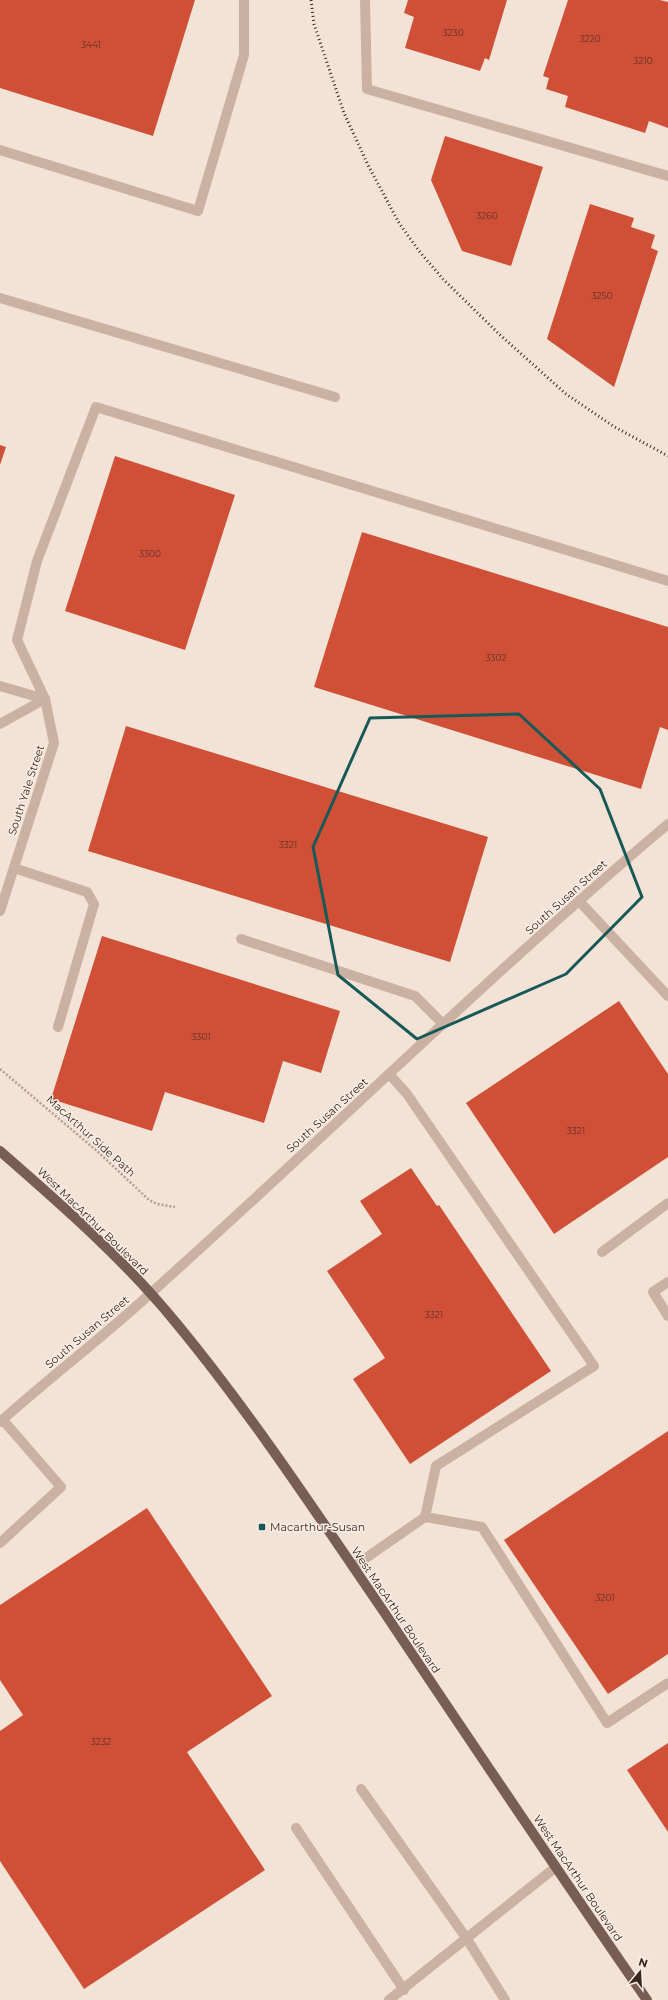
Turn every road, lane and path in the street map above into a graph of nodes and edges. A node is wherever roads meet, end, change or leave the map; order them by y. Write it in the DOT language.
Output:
graph roads {
  1 [pos="244,0"];
  2 [pos="365,0"];
  3 [pos="0,150"];
  4 [pos="668,176"];
  5 [pos="0,298"];
  6 [pos="335,397"];
  7 [pos="668,581"];
  8 [pos="0,686"];
  9 [pos="44,699"];
  10 [pos="0,724"];
  11 [pos="668,824"];
  12 [pos="14,868"];
  13 [pos="579,901"];
  14 [pos="0,911"];
  15 [pos="241,940"];
  16 [pos="668,996"];
  17 [pos="443,1024"];
  18 [pos="58,1027"];
  19 [pos="0,1069"];
  20 [pos="390,1075"];
  21 [pos="0,1151"];
  22 [pos="668,1203"];
  23 [pos="175,1207"];
  24 [pos="602,1252"];
  25 [pos="668,1282"];
  26 [pos="150,1294"];
  27 [pos="668,1316"];
  28 [pos="1,1421"];
  29 [pos="425,1517"];
  30 [pos="0,1543"];
  31 [pos="353,1567"];
  32 [pos="668,1683"];
  33 [pos="361,1789"];
  34 [pos="296,1828"];
  35 [pos="556,1867"];
  36 [pos="467,1939"];
  37 [pos="404,1990"];
  38 [pos="389,2000"];
  39 [pos="505,2000"];
  40 [pos="647,2000"];
  1 -- 3 [label="street"];
  2 -- 4 [label="street"];
  5 -- 6 [label="street"];
  7 -- 9 [label="street, South Yale Street"];
  8 -- 9 [label="street"];
  9 -- 10 [label="street"];
  9 -- 12 [label="street, South Yale Street"];
  11 -- 13 [label="street, South Susan Street"];
  12 -- 14 [label="street, South Yale Street"];
  12 -- 18 [label="street"];
  13 -- 16 [label="street"];
  13 -- 17 [label="street, South Susan Street"];
  15 -- 17 [label="street"];
  17 -- 20 [label="street, South Susan Street"];
  19 -- 23 [label="path, MacArthur Side Path"];
  20 -- 26 [label="street, South Susan Street"];
  20 -- 29 [label="street"];
  21 -- 26 [label="main road, West MacArthur Boulevard"];
  22 -- 24 [label="street"];
  25 -- 27 [label="street"];
  26 -- 28 [label="street, South Susan Street"];
  26 -- 31 [label="main road, West MacArthur Boulevard"];
  28 -- 30 [label="street"];
  29 -- 31 [label="street"];
  29 -- 32 [label="street"];
  31 -- 35 [label="main road, West MacArthur Boulevard"];
  33 -- 36 [label="street"];
  34 -- 37 [label="street"];
  35 -- 36 [label="street"];
  35 -- 40 [label="main road, West MacArthur Boulevard"];
  36 -- 37 [label="street"];
  36 -- 39 [label="street"];
  37 -- 38 [label="street"];
}
